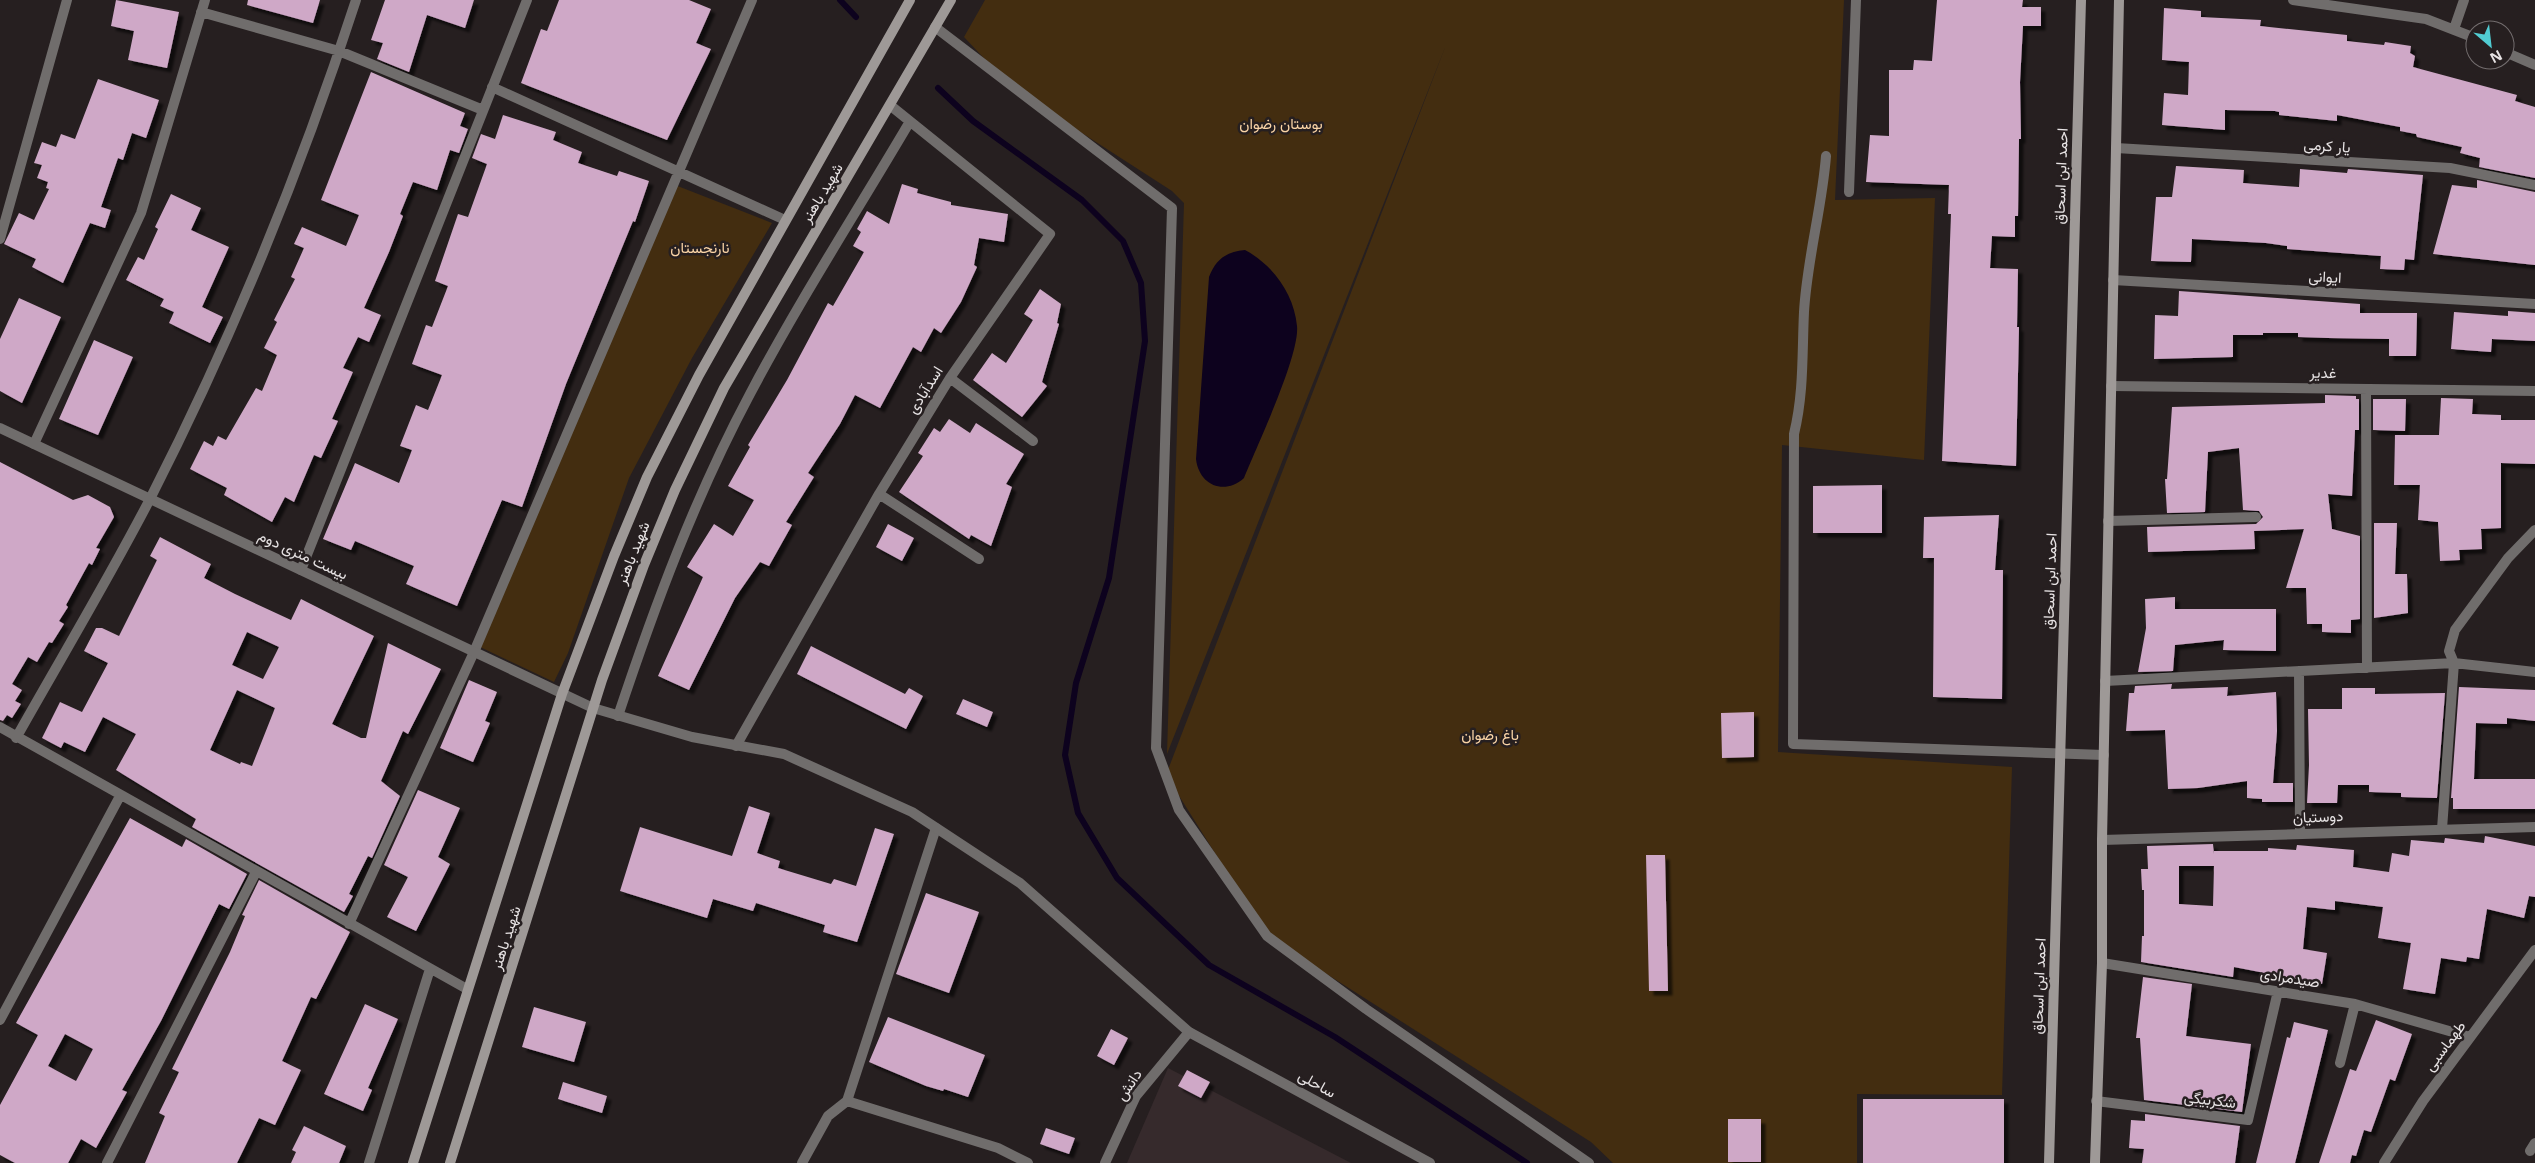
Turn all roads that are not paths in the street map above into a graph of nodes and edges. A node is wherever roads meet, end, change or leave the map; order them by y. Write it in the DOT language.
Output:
graph roads {
  1 [pos="67,0"];
  2 [pos="205,0"];
  3 [pos="356,0"];
  4 [pos="527,0"];
  5 [pos="752,0"];
  6 [pos="951,0"];
  7 [pos="1856,0"];
  8 [pos="2081,0"];
  9 [pos="2119,0"];
  10 [pos="2293,0"];
  11 [pos="2464,0"];
  12 [pos="907,5"];
  13 [pos="201,12"];
  14 [pos="935,27"];
  15 [pos="2454,29"];
  16 [pos="2465,34"];
  17 [pos="339,51"];
  18 [pos="2515,56"];
  19 [pos="2535,65"];
  20 [pos="492,87"];
  21 [pos="891,106"];
  22 [pos="483,110"];
  23 [pos="909,123"];
  24 [pos="2116,148"];
  25 [pos="1826,156"];
  26 [pos="680,172"];
  27 [pos="2535,185"];
  28 [pos="1849,192"];
  29 [pos="786,220"];
  30 [pos="0,238"];
  31 [pos="2113,280"];
  32 [pos="2535,304"];
  33 [pos="950,378"];
  34 [pos="2111,386"];
  35 [pos="2366,389"];
  36 [pos="2535,391"];
  37 [pos="0,428"];
  38 [pos="1033,441"];
  39 [pos="34,444"];
  40 [pos="879,494"];
  41 [pos="150,499"];
  42 [pos="2256,517"];
  43 [pos="2108,522"];
  44 [pos="2535,530"];
  45 [pos="979,559"];
  46 [pos="301,570"];
  47 [pos="474,652"];
  48 [pos="2454,663"];
  49 [pos="2368,668"];
  50 [pos="2299,671"];
  51 [pos="2535,672"];
  52 [pos="2105,681"];
  53 [pos="562,694"];
  54 [pos="594,708"];
  55 [pos="618,716"];
  56 [pos="0,727"];
  57 [pos="16,738"];
  58 [pos="736,746"];
  59 [pos="2104,754"];
  60 [pos="2060,755"];
  61 [pos="120,796"];
  62 [pos="2535,827"];
  63 [pos="936,828"];
  64 [pos="2442,829"];
  65 [pos="2300,832"];
  66 [pos="2102,840"];
  67 [pos="256,872"];
  68 [pos="349,924"];
  69 [pos="2535,950"];
  70 [pos="2102,963"];
  71 [pos="430,969"];
  72 [pos="467,989"];
  73 [pos="2278,991"];
  74 [pos="5,996"];
  75 [pos="2355,1004"];
  76 [pos="0,1020"];
  77 [pos="1189,1032"];
  78 [pos="2470,1037"];
  79 [pos="2340,1063"];
  80 [pos="847,1100"];
  81 [pos="2096,1101"];
  82 [pos="107,1163"];
  83 [pos="369,1163"];
  84 [pos="413,1163"];
  85 [pos="450,1163"];
  86 [pos="802,1163"];
  87 [pos="1028,1163"];
  88 [pos="1106,1163"];
  89 [pos="1430,1163"];
  90 [pos="1589,1163"];
  91 [pos="2049,1163"];
  92 [pos="2095,1163"];
  93 [pos="2384,1163"];
  1 -- 30 [label="street"];
  2 -- 13 [label="street"];
  3 -- 17 [label="street"];
  4 -- 20 [label="street"];
  5 -- 26 [label="street"];
  6 -- 14 [label="main road, شهید باهنر"];
  7 -- 28 [label="street"];
  8 -- 60 [label="main road, احمد ابن اسحاق"];
  9 -- 24 [label="main road"];
  10 -- 15 [label="street"];
  11 -- 15 [label="street"];
  12 -- 29 [label="main road, شهید باهنر"];
  13 -- 17 [label="street"];
  13 -- 39 [label="street"];
  14 -- 21 [label="main road, شهید باهنر"];
  14 -- 90 [label="street"];
  15 -- 16 [label="street"];
  17 -- 22 [label="street"];
  17 -- 41 [label="street"];
  18 -- 19 [label="street"];
  20 -- 22 [label="street"];
  20 -- 26 [label="street"];
  21 -- 23 [label="street, اسدآبادی"];
  21 -- 54 [label="main road, شهید باهنر"];
  22 -- 46 [label="street"];
  23 -- 33 [label="street, اسدآبادی"];
  23 -- 55 [label="street"];
  24 -- 27 [label="street, یار کرمی"];
  24 -- 31 [label="main road"];
  25 -- 60 [label="street"];
  26 -- 29 [label="street"];
  26 -- 47 [label="street"];
  29 -- 53 [label="main road, شهید باهنر"];
  31 -- 32 [label="street, ایوانی"];
  31 -- 34 [label="main road"];
  33 -- 38 [label="street"];
  33 -- 40 [label="street, اسدآبادی"];
  34 -- 35 [label="street, غدیر"];
  34 -- 43 [label="main road"];
  35 -- 36 [label="street, غدیر"];
  35 -- 49 [label="street"];
  37 -- 39 [label="street, بیست متری دوم"];
  39 -- 41 [label="street, بیست متری دوم"];
  40 -- 45 [label="street"];
  40 -- 58 [label="street, اسدآبادی"];
  41 -- 46 [label="street, بیست متری دوم"];
  41 -- 57 [label="street"];
  42 -- 43 [label="street"];
  43 -- 52 [label="main road"];
  44 -- 48 [label="street"];
  46 -- 47 [label="street, بیست متری دوم"];
  47 -- 53 [label="street, بیست متری دوم"];
  47 -- 68 [label="street"];
  48 -- 49 [label="street"];
  48 -- 51 [label="street"];
  48 -- 64 [label="street"];
  49 -- 50 [label="street"];
  50 -- 52 [label="street"];
  50 -- 65 [label="street"];
  52 -- 59 [label="main road"];
  53 -- 54 [label="street, بیست متری دوم"];
  53 -- 72 [label="main road, شهید باهنر"];
  54 -- 55 [label="street, بیست متری دوم"];
  54 -- 85 [label="main road, شهید باهنر"];
  55 -- 58 [label="street, بیست متری دوم"];
  56 -- 57 [label="street"];
  57 -- 61 [label="street"];
  58 -- 63 [label="street, بیست متری دوم"];
  59 -- 60 [label="street"];
  59 -- 66 [label="main road"];
  60 -- 91 [label="main road, احمد ابن اسحاق"];
  61 -- 67 [label="street"];
  61 -- 74 [label="street"];
  62 -- 64 [label="street, دوستیان"];
  63 -- 77 [label="street, ساحلی"];
  63 -- 80 [label="street"];
  64 -- 65 [label="street, دوستیان"];
  65 -- 66 [label="street, دوستیان"];
  66 -- 70 [label="main road"];
  67 -- 68 [label="street"];
  67 -- 82 [label="street"];
  68 -- 71 [label="street"];
  69 -- 78 [label="street, طهماسبی"];
  70 -- 73 [label="street, صیدمرادی"];
  70 -- 81 [label="main road"];
  71 -- 72 [label="street"];
  71 -- 83 [label="street"];
  72 -- 84 [label="main road, شهید باهنر"];
  73 -- 75 [label="street, صیدمرادی"];
  73 -- 81 [label="street, شکربیگی"];
  74 -- 76 [label="street"];
  75 -- 78 [label="street, صیدمرادی"];
  75 -- 79 [label="street"];
  77 -- 88 [label="street, دانش"];
  77 -- 89 [label="street, ساحلی"];
  78 -- 93 [label="street, طهماسبی"];
  80 -- 86 [label="street"];
  80 -- 87 [label="street"];
  81 -- 92 [label="main road"];
}
